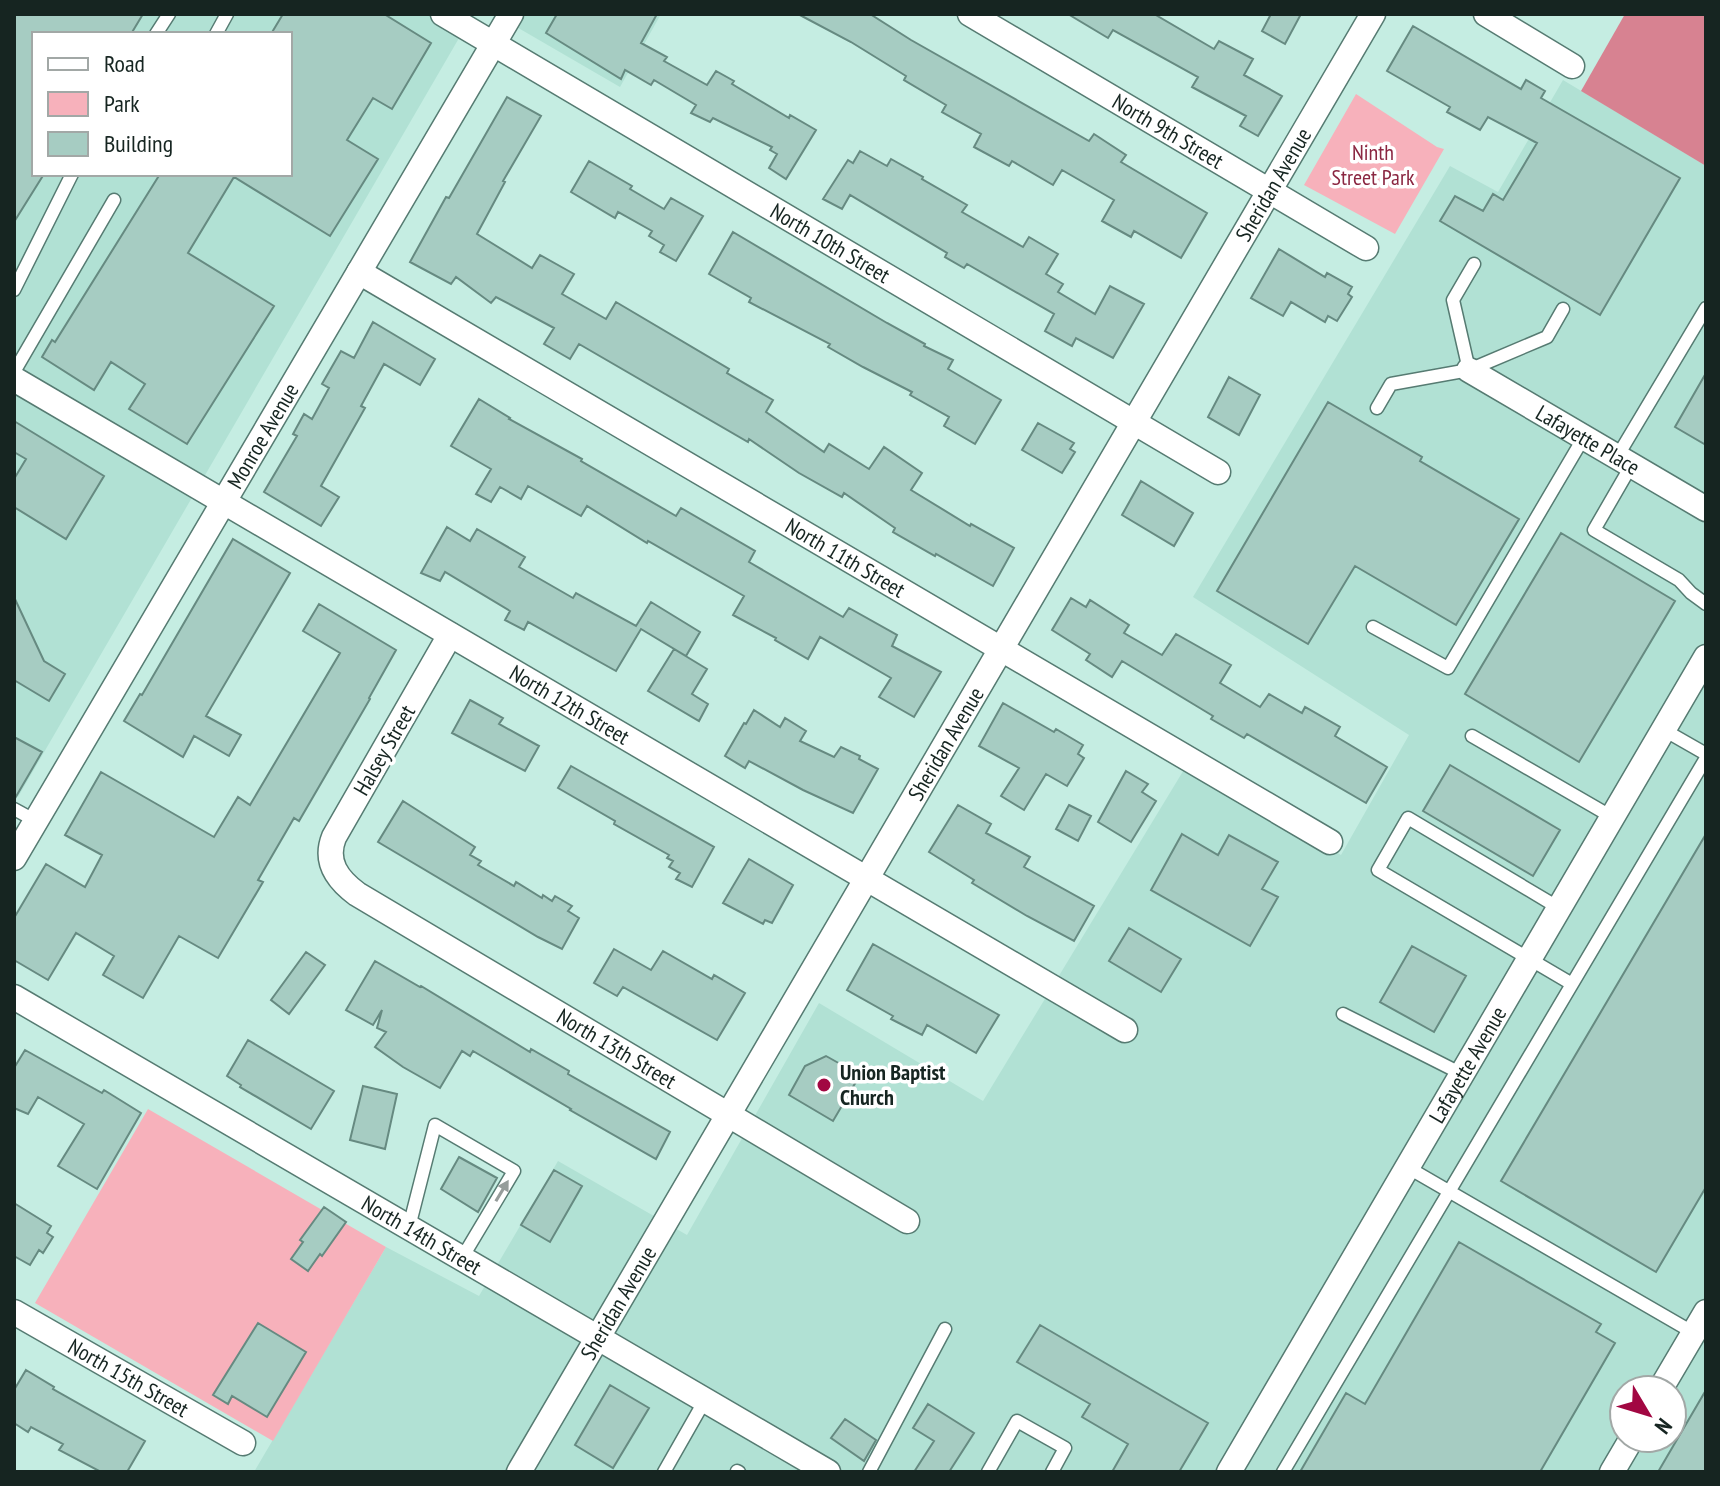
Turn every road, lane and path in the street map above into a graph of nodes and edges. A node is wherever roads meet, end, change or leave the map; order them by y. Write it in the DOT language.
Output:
graph roads {
  1 [pos="169,14"];
  2 [pos="227,14"];
  3 [pos="443,14"];
  4 [pos="511,14"];
  5 [pos="970,14"];
  6 [pos="1373,14"];
  7 [pos="1486,14"];
  8 [pos="157,32"];
  9 [pos="217,32"];
  10 [pos="493,43"];
  11 [pos="1572,66"];
  12 [pos="71,176"];
  13 [pos="1269,190"];
  14 [pos="114,200"];
  15 [pos="1366,248"];
  16 [pos="1474,264"];
  17 [pos="359,272"];
  18 [pos="14,290"];
  19 [pos="1706,308"];
  20 [pos="1563,309"];
  21 [pos="1469,370"];
  22 [pos="14,372"];
  23 [pos="14,379"];
  24 [pos="1377,408"];
  25 [pos="1134,422"];
  26 [pos="1584,437"];
  27 [pos="1624,461"];
  28 [pos="1218,472"];
  29 [pos="224,502"];
  30 [pos="1706,509"];
  31 [pos="1706,604"];
  32 [pos="1373,627"];
  33 [pos="450,635"];
  34 [pos="1001,648"];
  35 [pos="1706,657"];
  36 [pos="1700,683"];
  37 [pos="1664,730"];
  38 [pos="1472,736"];
  39 [pos="1706,756"];
  40 [pos="14,809"];
  41 [pos="1612,817"];
  42 [pos="36,821"];
  43 [pos="1330,842"];
  44 [pos="14,858"];
  45 [pos="333,868"];
  46 [pos="866,879"];
  47 [pos="1559,908"];
  48 [pos="1529,958"];
  49 [pos="1572,984"];
  50 [pos="14,997"];
  51 [pos="1343,1014"];
  52 [pos="1125,1030"];
  53 [pos="1462,1074"];
  54 [pos="729,1114"];
  55 [pos="1407,1167"];
  56 [pos="1449,1191"];
  57 [pos="907,1221"];
  58 [pos="409,1227"];
  59 [pos="462,1258"];
  60 [pos="14,1312"];
  61 [pos="1700,1322"];
  62 [pos="945,1329"];
  63 [pos="598,1338"];
  64 [pos="1669,1374"];
  65 [pos="705,1400"];
  66 [pos="243,1443"];
  67 [pos="1623,1454"];
  68 [pos="519,1472"];
  69 [pos="664,1472"];
  70 [pos="828,1472"];
  71 [pos="869,1472"];
  72 [pos="988,1472"];
  73 [pos="1052,1472"];
  74 [pos="1229,1472"];
  75 [pos="1283,1472"];
  76 [pos="1612,1472"];
  1 -- 8 [label="lane"];
  2 -- 9 [label="lane"];
  3 -- 10 [label="street, North 10th Street"];
  4 -- 10 [label="street, Monroe Avenue"];
  5 -- 13 [label="street, North 9th Street"];
  6 -- 13 [label="street, Sheridan Avenue"];
  7 -- 11 [label="street"];
  10 -- 17 [label="street, Monroe Avenue"];
  10 -- 25 [label="street, North 10th Street"];
  12 -- 18 [label="lane"];
  13 -- 15 [label="street, North 9th Street"];
  13 -- 25 [label="street, Sheridan Avenue"];
  14 -- 22 [label="lane"];
  16 -- 21 [label="lane"];
  17 -- 29 [label="street, Monroe Avenue"];
  17 -- 34 [label="street, North 11th Street"];
  19 -- 27 [label="lane"];
  20 -- 21 [label="lane"];
  21 -- 24 [label="lane"];
  21 -- 26 [label="street, Lafayette Place"];
  23 -- 29 [label="street, North 12th Street"];
  25 -- 28 [label="street, North 10th Street"];
  25 -- 34 [label="street, Sheridan Avenue"];
  26 -- 27 [label="street, Lafayette Place"];
  26 -- 32 [label="lane"];
  27 -- 30 [label="street, Lafayette Place"];
  27 -- 31 [label="lane"];
  29 -- 33 [label="street, North 12th Street"];
  29 -- 42 [label="street, Monroe Avenue"];
  33 -- 45 [label="street, Halsey Street"];
  33 -- 46 [label="street, North 12th Street"];
  34 -- 43 [label="street, North 11th Street"];
  34 -- 46 [label="street, Sheridan Avenue"];
  35 -- 36 [label="street, Lafayette Avenue"];
  36 -- 37 [label="street, Lafayette Avenue"];
  37 -- 39 [label="lane"];
  37 -- 41 [label="street, Lafayette Avenue"];
  38 -- 41 [label="lane"];
  39 -- 49 [label="lane"];
  40 -- 42 [label="lane"];
  41 -- 47 [label="street, Lafayette Avenue"];
  42 -- 44 [label="street, Monroe Avenue"];
  45 -- 54 [label="street, North 13th Street"];
  46 -- 52 [label="street, North 12th Street"];
  46 -- 54 [label="street, Sheridan Avenue"];
  47 -- 48 [label="street, Lafayette Avenue"];
  47 -- 48 [label="lane"];
  48 -- 49 [label="lane"];
  48 -- 53 [label="street, Lafayette Avenue"];
  49 -- 56 [label="lane"];
  50 -- 58 [label="street, North 14th Street"];
  51 -- 53 [label="lane"];
  53 -- 55 [label="street, Lafayette Avenue"];
  54 -- 57 [label="street, North 13th Street"];
  54 -- 63 [label="street, Sheridan Avenue"];
  55 -- 56 [label="lane"];
  55 -- 74 [label="street, Lafayette Avenue"];
  56 -- 61 [label="lane"];
  56 -- 75 [label="lane"];
  58 -- 59 [label="street, North 14th Street"];
  59 -- 58 [label="lane, one-way"];
  59 -- 63 [label="street, North 14th Street"];
  60 -- 66 [label="street, North 15th Street"];
  61 -- 64 [label="street"];
  62 -- 71 [label="lane"];
  63 -- 65 [label="street, North 14th Street"];
  63 -- 68 [label="street, Sheridan Avenue"];
  65 -- 69 [label="lane"];
  65 -- 70 [label="street, North 14th Street"];
  67 -- 76 [label="street"];
  72 -- 73 [label="lane"];
}
